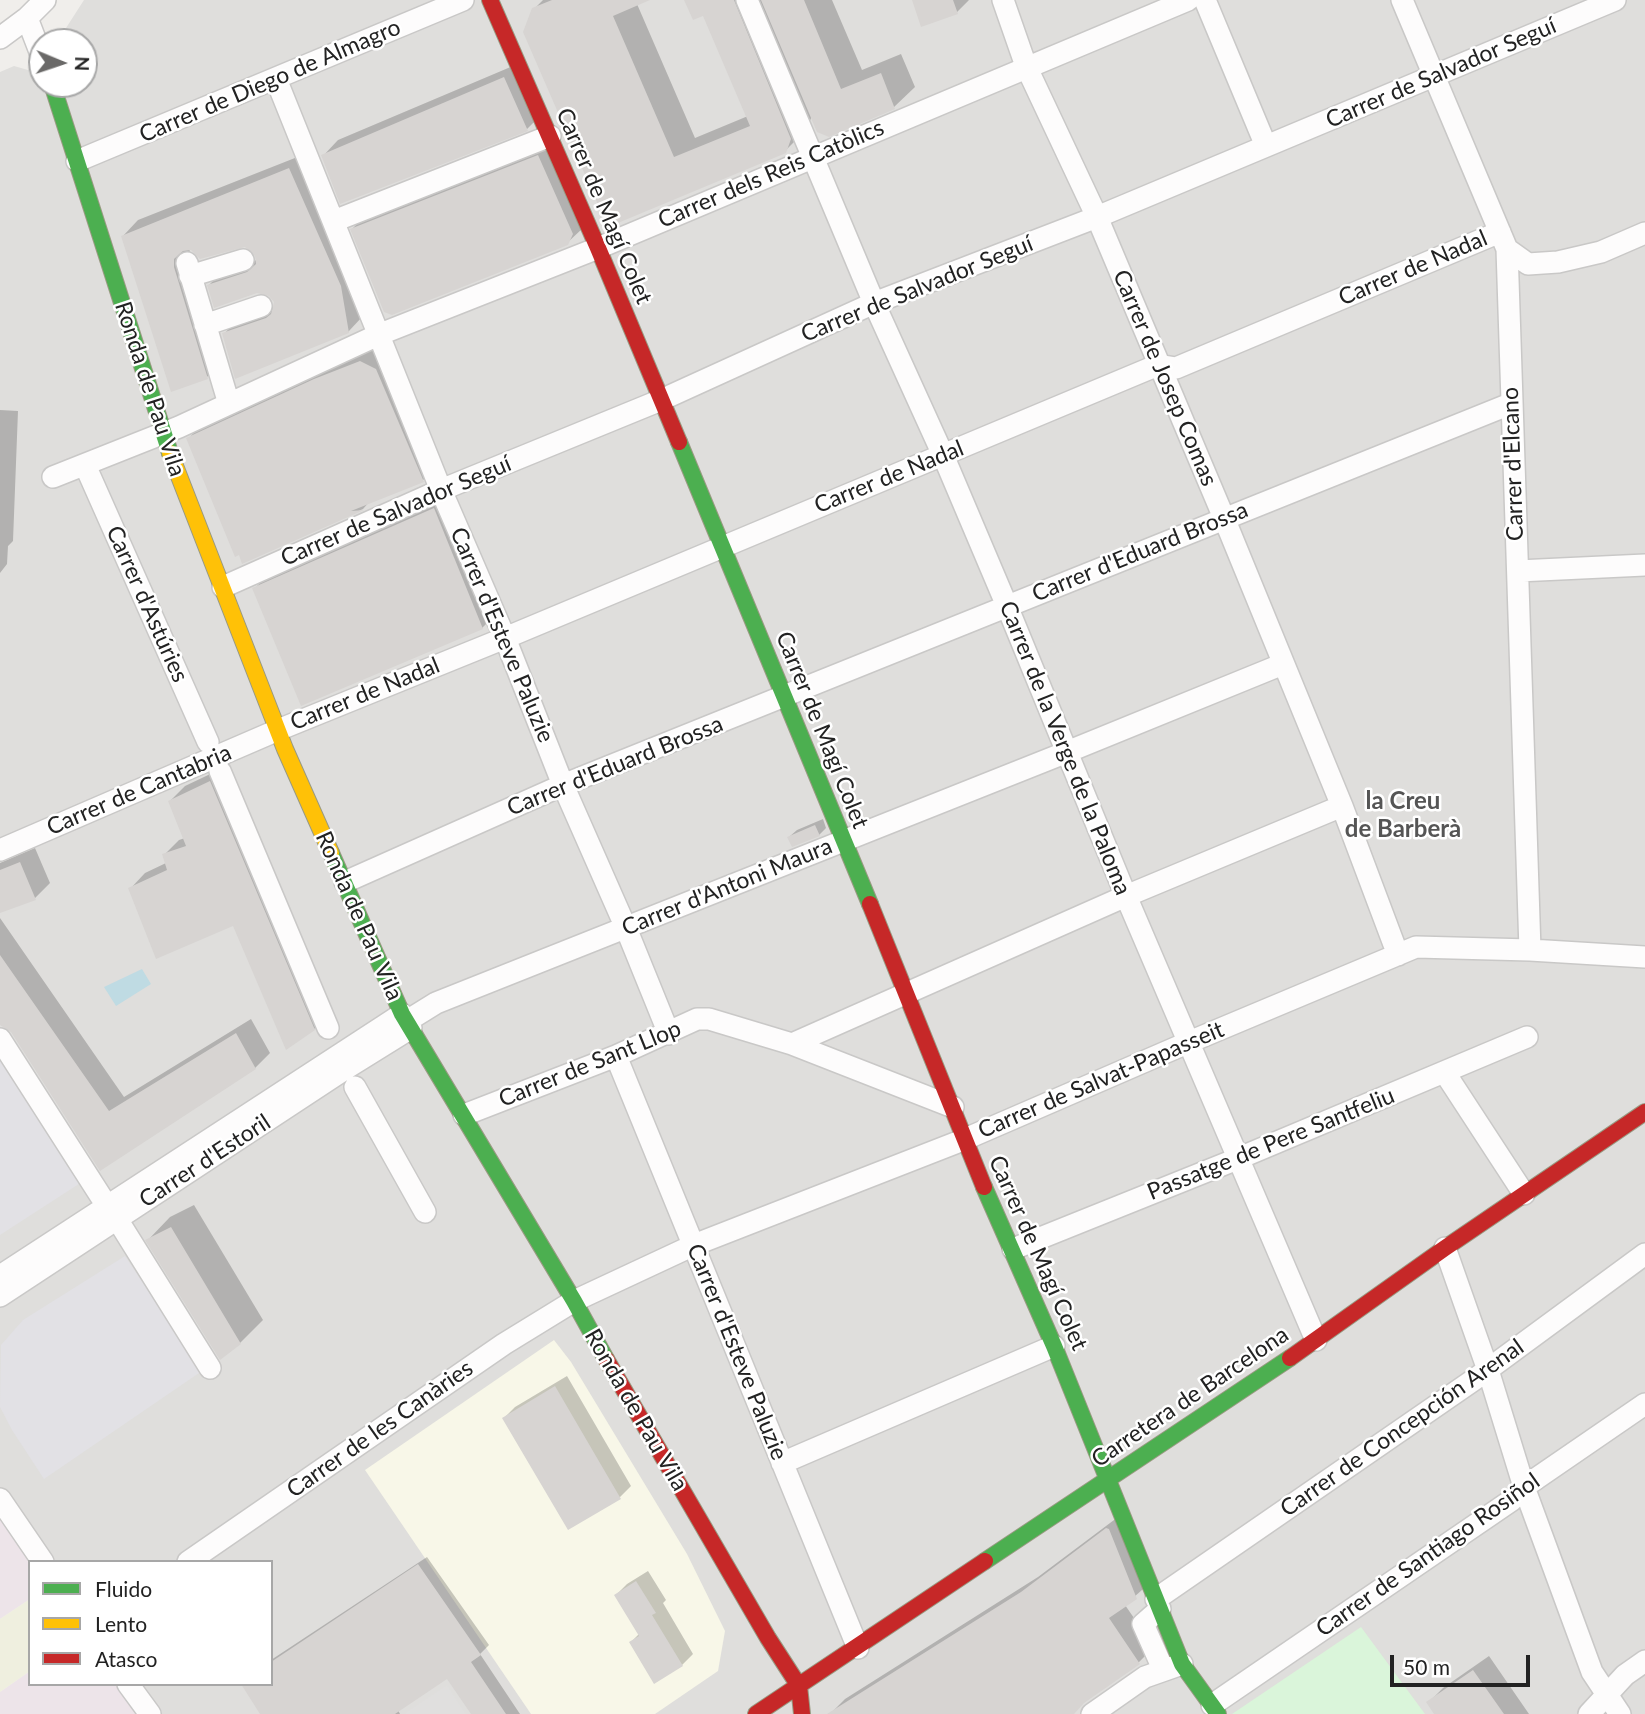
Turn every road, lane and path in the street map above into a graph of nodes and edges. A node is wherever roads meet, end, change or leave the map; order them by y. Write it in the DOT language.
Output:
graph roads {
  1 [pos="46,0"];
  2 [pos="463,0"];
  3 [pos="490,0"];
  4 [pos="747,0"];
  5 [pos="1003,0"];
  6 [pos="1188,0"];
  7 [pos="1205,0"];
  8 [pos="1402,0"];
  9 [pos="1615,0"];
  10 [pos="27,18"];
  11 [pos="31,28"];
  12 [pos="0,38"];
  13 [pos="1026,66"];
  14 [pos="1435,74"];
  15 [pos="276,79"];
  16 [pos="57,98"];
  17 [pos="550,136"];
  18 [pos="1266,146"];
  19 [pos="813,156"];
  20 [pos="77,161"];
  21 [pos="1097,218"];
  22 [pos="334,221"];
  23 [pos="1645,233"];
  24 [pos="1502,238"];
  25 [pos="598,248"];
  26 [pos="243,260"];
  27 [pos="874,303"];
  28 [pos="261,306"];
  29 [pos="205,325"];
  30 [pos="378,335"];
  31 [pos="1158,365"];
  32 [pos="661,400"];
  33 [pos="229,404"];
  34 [pos="1510,404"];
  35 [pos="163,434"];
  36 [pos="943,455"];
  37 [pos="85,465"];
  38 [pos="53,477"];
  39 [pos="441,490"];
  40 [pos="1224,518"];
  41 [pos="721,547"];
  42 [pos="1645,565"];
  43 [pos="1518,571"];
  44 [pos="223,587"];
  45 [pos="1007,606"];
  46 [pos="505,638"];
  47 [pos="1283,664"];
  48 [pos="785,697"];
  49 [pos="278,730"];
  50 [pos="208,742"];
  51 [pos="1067,752"];
  52 [pos="220,771"];
  53 [pos="563,785"];
  54 [pos="1342,807"];
  55 [pos="842,840"];
  56 [pos="0,850"];
  57 [pos="345,882"];
  58 [pos="1126,896"];
  59 [pos="626,928"];
  60 [pos="1530,950"];
  61 [pos="1398,955"];
  62 [pos="1645,957"];
  63 [pos="906,992"];
  64 [pos="407,1021"];
  65 [pos="328,1028"];
  66 [pos="669,1034"];
  67 [pos="1527,1037"];
  68 [pos="0,1039"];
  69 [pos="1187,1042"];
  70 [pos="792,1044"];
  71 [pos="617,1056"];
  72 [pos="1445,1073"];
  73 [pos="355,1087"];
  74 [pos="953,1107"];
  75 [pos="1645,1112"];
  76 [pos="464,1115"];
  77 [pos="963,1140"];
  78 [pos="1237,1159"];
  79 [pos="1524,1195"];
  80 [pos="425,1212"];
  81 [pos="112,1213"];
  82 [pos="694,1245"];
  83 [pos="1445,1248"];
  84 [pos="1013,1249"];
  85 [pos="1645,1254"];
  86 [pos="0,1276"];
  87 [pos="0,1296"];
  88 [pos="574,1301"];
  89 [pos="1316,1340"];
  90 [pos="1054,1346"];
  91 [pos="211,1368"];
  92 [pos="1488,1370"];
  93 [pos="1645,1404"];
  94 [pos="782,1463"];
  95 [pos="1109,1478"];
  96 [pos="1524,1487"];
  97 [pos="0,1499"];
  98 [pos="42,1560"];
  99 [pos="191,1560"];
  100 [pos="1158,1604"];
  101 [pos="858,1648"];
  102 [pos="1645,1661"];
  103 [pos="1172,1667"];
  104 [pos="129,1686"];
  105 [pos="799,1686"];
  106 [pos="1605,1695"];
  107 [pos="1215,1710"];
  108 [pos="149,1714"];
  109 [pos="757,1714"];
  110 [pos="802,1714"];
  111 [pos="1092,1714"];
  112 [pos="1589,1714"];
  113 [pos="1620,1714"];
  1 -- 10 [label="street"];
  2 -- 15 [label="street, Carrer de Diego de Almagro"];
  3 -- 17 [label="street, Carrer de Magí Colet"];
  4 -- 19 [label="street, Carrer de la Verge de la Paloma"];
  5 -- 13 [label="street, Carrer de Josep Comas"];
  6 -- 13 [label="street, Carrer dels Reis Catòlics"];
  7 -- 18 [label="street"];
  8 -- 14 [label="street, Carrer d'Elcano"];
  9 -- 14 [label="street, Carrer de Salvador Seguí"];
  10 -- 11 [label="street"];
  10 -- 12 [label="street"];
  13 -- 19 [label="street, Carrer dels Reis Catòlics"];
  13 -- 21 [label="street, Carrer de Josep Comas"];
  14 -- 18 [label="street, Carrer de Salvador Seguí"];
  14 -- 24 [label="street, Carrer d'Elcano"];
  15 -- 20 [label="street, Carrer de Diego de Almagro"];
  15 -- 22 [label="street, Carrer d'Esteve Paluzie"];
  16 -- 20 [label="street, Ronda de Pau Vila"];
  17 -- 22 [label="street"];
  17 -- 25 [label="street, Carrer de Magí Colet"];
  18 -- 21 [label="street, Carrer de Salvador Seguí"];
  19 -- 25 [label="street, Carrer dels Reis Catòlics"];
  19 -- 27 [label="street, Carrer de la Verge de la Paloma"];
  20 -- 35 [label="street, Ronda de Pau Vila"];
  21 -- 27 [label="street, Carrer de Salvador Seguí"];
  21 -- 31 [label="street, Carrer de Josep Comas"];
  22 -- 30 [label="street, Carrer d'Esteve Paluzie"];
  23 -- 24 [label="street"];
  24 -- 31 [label="street, Carrer de Nadal"];
  24 -- 34 [label="street, Carrer d'Elcano"];
  25 -- 30 [label="street, Carrer dels Reis Catòlics"];
  25 -- 32 [label="street, Carrer de Magí Colet"];
  26 -- 29 [label="street"];
  27 -- 32 [label="street, Carrer de Salvador Seguí"];
  27 -- 36 [label="street, Carrer de la Verge de la Paloma"];
  28 -- 29 [label="street"];
  29 -- 33 [label="street"];
  30 -- 33 [label="street, Carrer dels Reis Catòlics"];
  30 -- 39 [label="street, Carrer d'Esteve Paluzie"];
  31 -- 36 [label="street, Carrer de Nadal"];
  31 -- 40 [label="street, Carrer de Josep Comas"];
  32 -- 39 [label="street, Carrer de Salvador Seguí"];
  32 -- 41 [label="street, Carrer de Magí Colet"];
  33 -- 35 [label="street, Carrer dels Reis Catòlics"];
  34 -- 40 [label="street, Carrer d'Eduard Brossa"];
  34 -- 43 [label="street, Carrer d'Elcano"];
  35 -- 37 [label="street, Carrer dels Reis Catòlics"];
  35 -- 44 [label="street, Ronda de Pau Vila"];
  36 -- 41 [label="street, Carrer de Nadal"];
  36 -- 45 [label="street, Carrer de la Verge de la Paloma"];
  37 -- 38 [label="street, Carrer dels Reis Catòlics"];
  37 -- 50 [label="street, Carrer d'Astúries"];
  39 -- 44 [label="street, Carrer de Salvador Seguí"];
  39 -- 46 [label="street, Carrer d'Esteve Paluzie"];
  40 -- 45 [label="street, Carrer d'Eduard Brossa"];
  40 -- 47 [label="street, Carrer de Josep Comas"];
  41 -- 46 [label="street, Carrer de Nadal"];
  41 -- 48 [label="street, Carrer de Magí Colet"];
  42 -- 43 [label="street"];
  43 -- 60 [label="street, Carrer d'Elcano"];
  44 -- 49 [label="street, Ronda de Pau Vila"];
  45 -- 48 [label="street, Carrer d'Eduard Brossa"];
  45 -- 51 [label="street, Carrer de la Verge de la Paloma"];
  46 -- 49 [label="street, Carrer de Nadal"];
  46 -- 53 [label="street, Carrer d'Esteve Paluzie"];
  47 -- 51 [label="street, Carrer d'Antoni Maura"];
  47 -- 54 [label="street, Carrer de Josep Comas"];
  48 -- 53 [label="street, Carrer d'Eduard Brossa"];
  48 -- 55 [label="street, Carrer de Magí Colet"];
  49 -- 56 [label="street, Carrer de Cantabria"];
  49 -- 57 [label="street, Ronda de Pau Vila"];
  51 -- 55 [label="street, Carrer d'Antoni Maura"];
  51 -- 58 [label="street, Carrer de la Verge de la Paloma"];
  52 -- 65 [label="street"];
  53 -- 57 [label="street, Carrer d'Eduard Brossa"];
  53 -- 59 [label="street, Carrer d'Esteve Paluzie"];
  54 -- 58 [label="street"];
  54 -- 61 [label="street, Carrer de Josep Comas"];
  55 -- 59 [label="street, Carrer d'Antoni Maura"];
  55 -- 63 [label="street, Carrer de Magí Colet"];
  57 -- 64 [label="street, Ronda de Pau Vila"];
  58 -- 63 [label="street"];
  58 -- 69 [label="street, Carrer de la Verge de la Paloma"];
  59 -- 64 [label="street, Carrer d'Antoni Maura"];
  59 -- 66 [label="street, Carrer d'Esteve Paluzie"];
  60 -- 61 [label="street, Carrer de Salvat-Papasseit"];
  60 -- 62 [label="street, Carrer de Salvat-Papasseit"];
  61 -- 69 [label="street, Carrer de Salvat-Papasseit"];
  63 -- 70 [label="street"];
  63 -- 74 [label="street, Carrer de Magí Colet"];
  64 -- 76 [label="street, Ronda de Pau Vila"];
  64 -- 81 [label="street, Carrer d'Estoril"];
  66 -- 70 [label="street, Carrer de Sant Llop"];
  66 -- 71 [label="street, Carrer de Sant Llop"];
  67 -- 72 [label="street, Passatge de Pere Santfeliu"];
  68 -- 81 [label="street"];
  69 -- 77 [label="street, Carrer de Salvat-Papasseit"];
  69 -- 78 [label="street, Carrer de la Verge de la Paloma"];
  70 -- 74 [label="street, Carrer de Sant Llop"];
  71 -- 76 [label="street, Carrer de Sant Llop"];
  71 -- 82 [label="street, Carrer d'Esteve Paluzie"];
  72 -- 78 [label="street, Passatge de Pere Santfeliu"];
  72 -- 79 [label="street"];
  73 -- 80 [label="street"];
  74 -- 77 [label="street, Carrer de Magí Colet"];
  75 -- 79 [label="street, Carretera de Barcelona"];
  76 -- 88 [label="street, Ronda de Pau Vila"];
  77 -- 82 [label="street, Carrer de Salvat-Papasseit"];
  77 -- 84 [label="street, Carrer de Magí Colet"];
  78 -- 84 [label="street, Passatge de Pere Santfeliu"];
  78 -- 89 [label="street, Carrer de la Verge de la Paloma"];
  79 -- 83 [label="street, Carretera de Barcelona"];
  81 -- 86 [label="street, Carrer d'Estoril"];
  81 -- 87 [label="street, Carrer d'Estoril"];
  81 -- 91 [label="street"];
  82 -- 88 [label="street, Carrer de Salvat-Papasseit"];
  82 -- 94 [label="street, Carrer d'Esteve Paluzie"];
  83 -- 89 [label="street, Carretera de Barcelona"];
  83 -- 92 [label="street"];
  84 -- 90 [label="street, Carrer de Magí Colet"];
  85 -- 92 [label="street, Carrer de Concepción Arenal"];
  88 -- 99 [label="street, Carrer de les Canàries"];
  88 -- 105 [label="street, Ronda de Pau Vila"];
  89 -- 95 [label="street, Carretera de Barcelona"];
  90 -- 94 [label="street"];
  90 -- 95 [label="street, Carrer de Magí Colet"];
  92 -- 96 [label="street"];
  92 -- 100 [label="street, Carrer de Concepción Arenal"];
  93 -- 96 [label="street, Carrer de Santiago Rosiñol"];
  94 -- 101 [label="street, Carrer d'Esteve Paluzie"];
  95 -- 100 [label="street, Carrer de Magí Colet"];
  95 -- 101 [label="street, Carretera de Barcelona"];
  96 -- 106 [label="street"];
  96 -- 107 [label="street, Carrer de Santiago Rosiñol"];
  97 -- 98 [label="street"];
  100 -- 103 [label="street"];
  101 -- 105 [label="street, Carretera de Barcelona"];
  102 -- 106 [label="street"];
  103 -- 107 [label="street"];
  103 -- 111 [label="street"];
  104 -- 108 [label="street"];
  105 -- 109 [label="street, Carretera de Barcelona"];
  105 -- 110 [label="street"];
  106 -- 112 [label="street"];
  106 -- 113 [label="street"];
}
